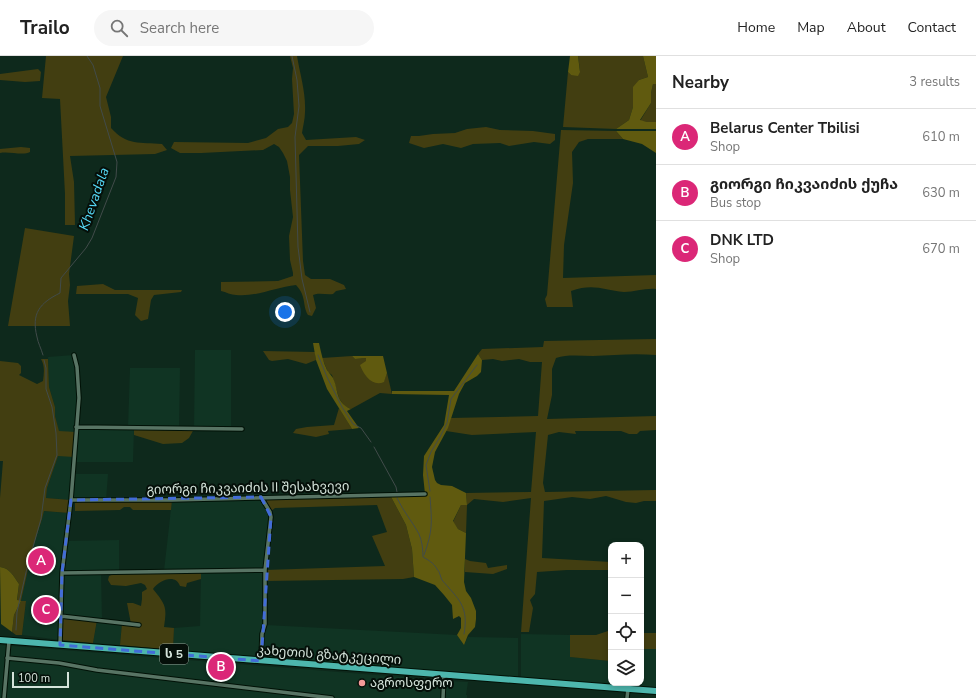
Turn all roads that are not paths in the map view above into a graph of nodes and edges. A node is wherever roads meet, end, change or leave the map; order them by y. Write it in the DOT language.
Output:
graph roads {
  1 [pos="74,355"];
  2 [pos="76,427"];
  3 [pos="242,429"];
  4 [pos="425,494"];
  5 [pos="261,497"];
  6 [pos="71,500"];
  7 [pos="265,570"];
  8 [pos="62,572"];
  9 [pos="60,616"];
  10 [pos="139,625"];
  11 [pos="0,640"];
  12 [pos="9,641"];
  13 [pos="60,645"];
  14 [pos="7,658"];
  15 [pos="261,661"];
  16 [pos="444,675"];
  17 [pos="628,689"];
  18 [pos="656,691"];
  19 [pos="4,698"];
  20 [pos="332,698"];
  21 [pos="443,698"];
  22 [pos="627,698"];
  1 -- 2 [label="street"];
  2 -- 3 [label="street"];
  2 -- 6 [label="street"];
  4 -- 5 [label="street, გიორგი ჩიკვაიძის II შესახვევი"];
  5 -- 6 [label="street, გიორგი ჩიკვაიძის II შესახვევი"];
  5 -- 7 [label="street"];
  6 -- 8 [label="street"];
  7 -- 8 [label="street"];
  7 -- 15 [label="street"];
  8 -- 9 [label="street"];
  9 -- 10 [label="street"];
  9 -- 13 [label="street"];
  11 -- 12 [label="highway, კახეთის გზატკეცილი / ს 5"];
  12 -- 13 [label="highway, კახეთის გზატკეცილი / ს 5"];
  12 -- 14 [label="street"];
  13 -- 15 [label="highway, კახეთის გზატკეცილი / ს 5"];
  14 -- 19 [label="street"];
  14 -- 20 [label="street"];
  15 -- 16 [label="highway, კახეთის გზატკეცილი / ს 5"];
  16 -- 17 [label="highway, კახეთის გზატკეცილი / ს 5"];
  16 -- 21 [label="street"];
  17 -- 18 [label="highway, კახეთის გზატკეცილი / ს 5"];
  17 -- 22 [label="street"];
}
